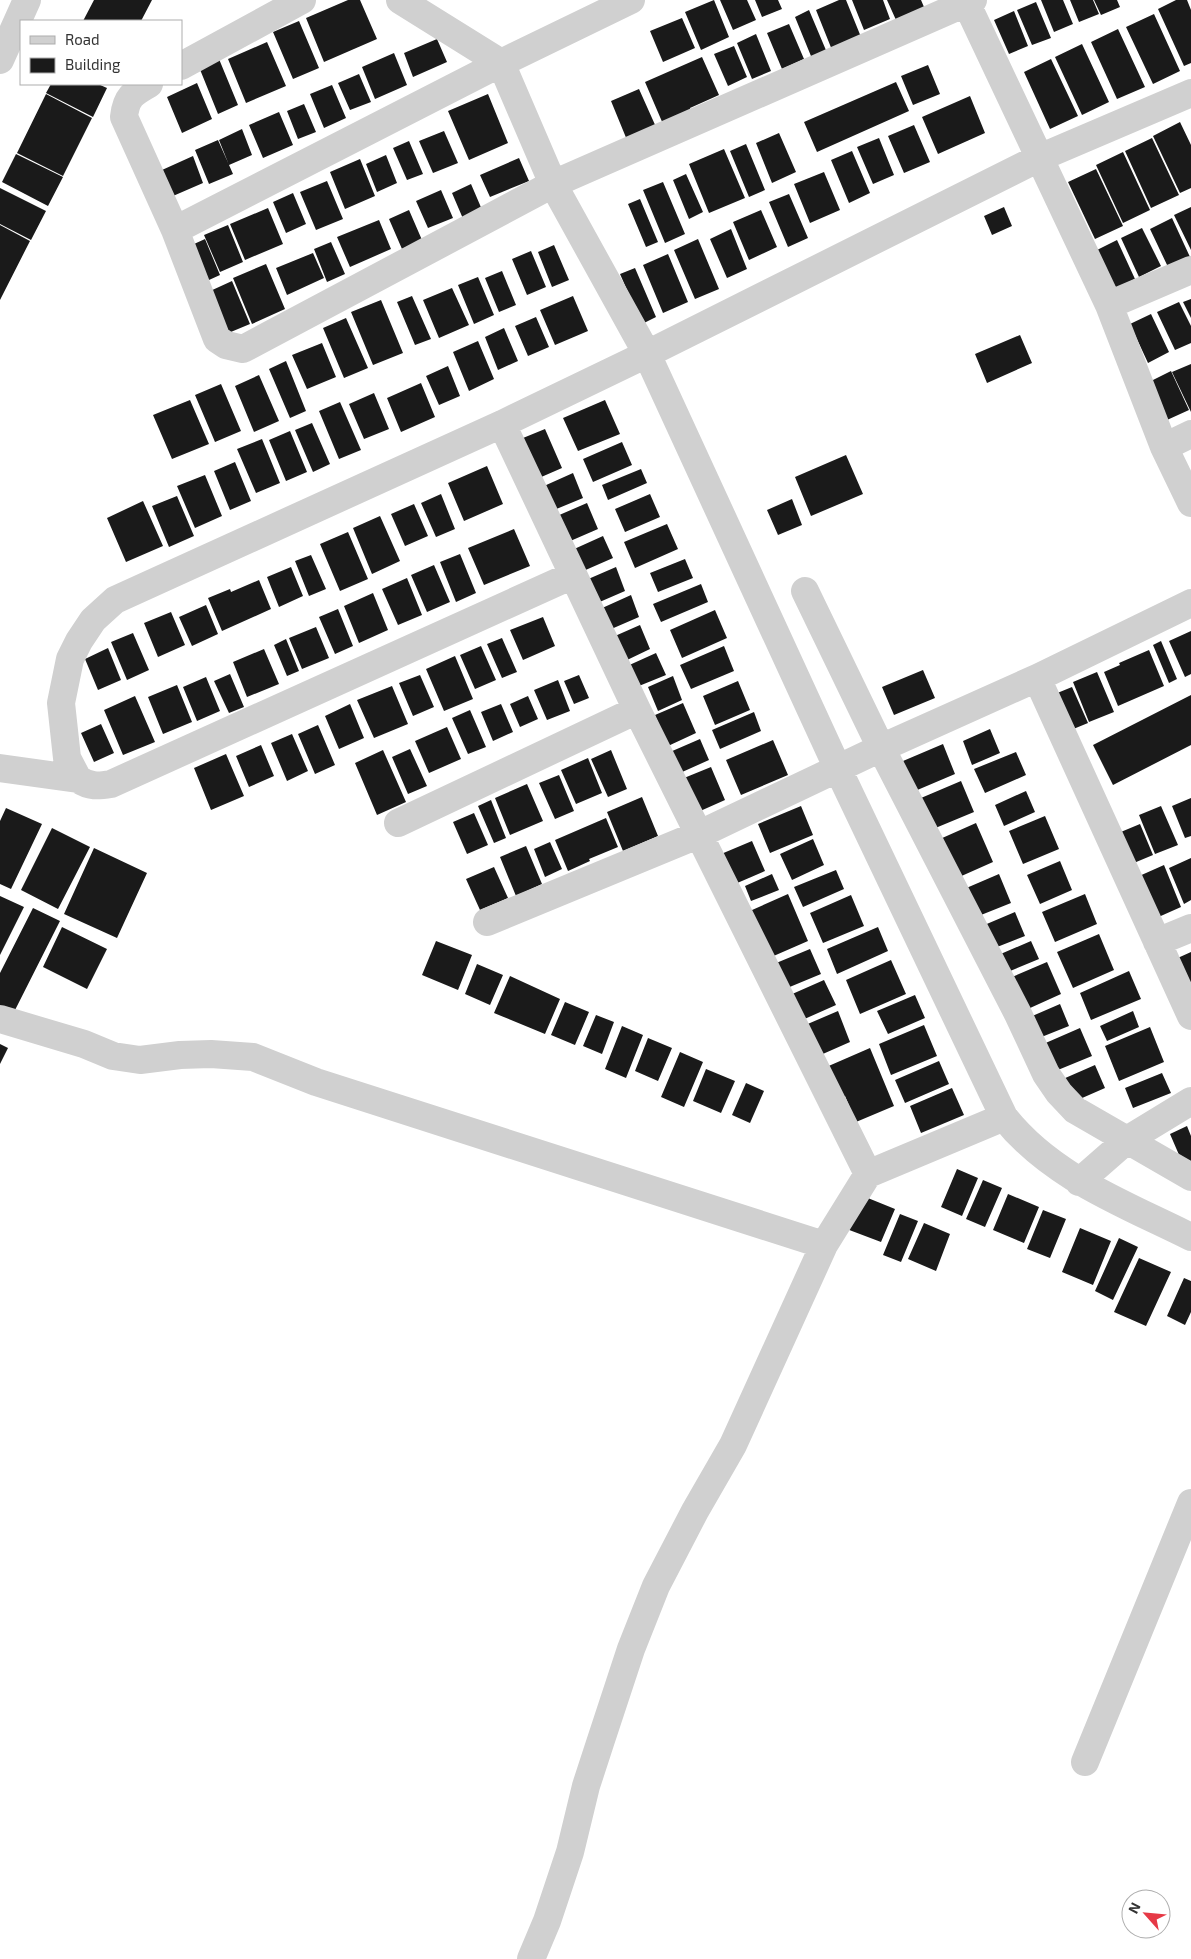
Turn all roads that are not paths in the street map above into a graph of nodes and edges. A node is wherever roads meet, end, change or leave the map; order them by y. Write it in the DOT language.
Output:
graph roads {
  1 [pos="27,0"];
  2 [pos="302,0"];
  3 [pos="400,0"];
  4 [pos="631,0"];
  5 [pos="968,1"];
  6 [pos="0,60"];
  7 [pos="501,63"];
  8 [pos="182,65"];
  9 [pos="147,85"];
  10 [pos="1191,93"];
  11 [pos="1039,158"];
  12 [pos="553,184"];
  13 [pos="175,230"];
  14 [pos="1191,270"];
  15 [pos="1109,304"];
  16 [pos="647,354"];
  17 [pos="502,424"];
  18 [pos="1191,434"];
  19 [pos="1164,447"];
  20 [pos="1191,503"];
  21 [pos="573,575"];
  22 [pos="805,591"];
  23 [pos="1191,603"];
  24 [pos="1037,678"];
  25 [pos="637,710"];
  26 [pos="880,748"];
  27 [pos="0,768"];
  28 [pos="838,769"];
  29 [pos="78,779"];
  30 [pos="398,822"];
  31 [pos="700,834"];
  32 [pos="486,922"];
  33 [pos="1191,928"];
  34 [pos="1157,942"];
  35 [pos="1191,1016"];
  36 [pos="0,1019"];
  37 [pos="1191,1101"];
  38 [pos="1004,1118"];
  39 [pos="1127,1140"];
  40 [pos="868,1174"];
  41 [pos="1191,1177"];
  42 [pos="1079,1182"];
  43 [pos="1191,1237"];
  44 [pos="824,1245"];
  45 [pos="1191,1503"];
  46 [pos="1085,1762"];
  47 [pos="530,1959"];
  1 -- 6 [label="street"];
  2 -- 8 [label="street"];
  3 -- 7 [label="street"];
  4 -- 7 [label="street"];
  5 -- 11 [label="street"];
  5 -- 12 [label="street"];
  7 -- 12 [label="street"];
  7 -- 13 [label="street"];
  9 -- 13 [label="street"];
  10 -- 11 [label="street"];
  11 -- 15 [label="street"];
  11 -- 16 [label="street"];
  12 -- 13 [label="street"];
  12 -- 16 [label="street"];
  14 -- 15 [label="street"];
  15 -- 19 [label="street"];
  16 -- 17 [label="street"];
  16 -- 28 [label="street"];
  17 -- 21 [label="street"];
  17 -- 29 [label="street"];
  18 -- 19 [label="street"];
  19 -- 20 [label="street"];
  21 -- 25 [label="street"];
  21 -- 29 [label="street"];
  22 -- 26 [label="street"];
  23 -- 24 [label="street"];
  24 -- 26 [label="street"];
  24 -- 34 [label="street"];
  25 -- 30 [label="street"];
  25 -- 31 [label="street"];
  26 -- 28 [label="street"];
  26 -- 39 [label="street"];
  27 -- 29 [label="street"];
  28 -- 31 [label="street"];
  28 -- 38 [label="street"];
  31 -- 32 [label="street"];
  31 -- 40 [label="street"];
  33 -- 34 [label="street"];
  34 -- 35 [label="street"];
  36 -- 44 [label="street"];
  37 -- 39 [label="street"];
  38 -- 40 [label="street"];
  38 -- 42 [label="street"];
  39 -- 41 [label="street"];
  39 -- 42 [label="street"];
  40 -- 44 [label="street"];
  42 -- 43 [label="street"];
  44 -- 47 [label="street"];
  45 -- 46 [label="street"];
}
